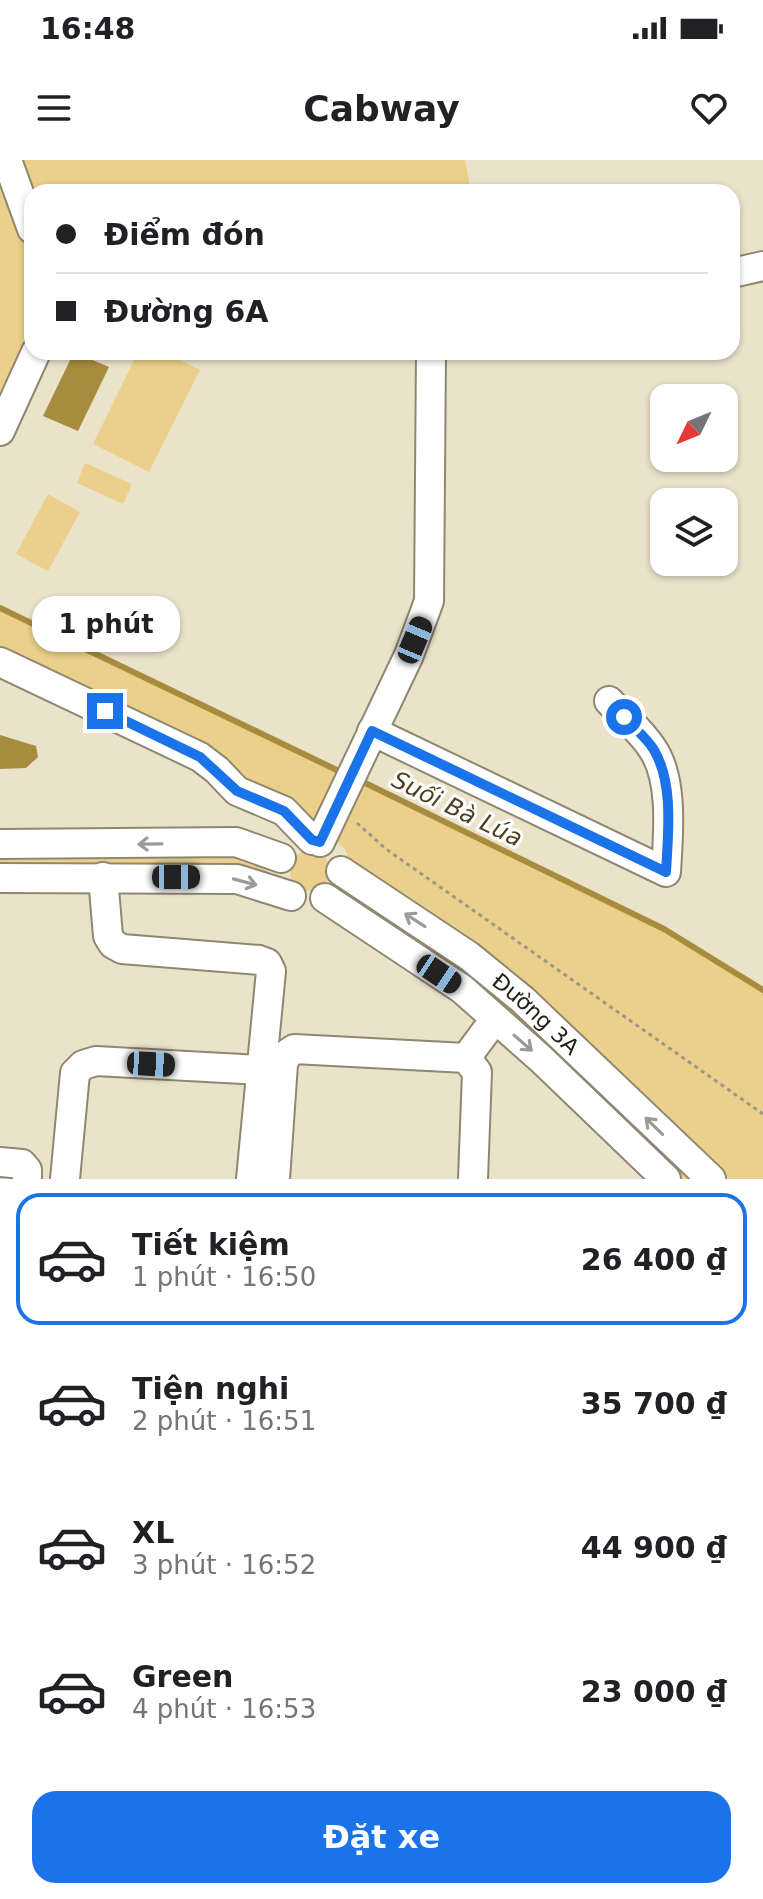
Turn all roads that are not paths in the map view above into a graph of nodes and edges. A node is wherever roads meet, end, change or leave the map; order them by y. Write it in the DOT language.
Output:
graph roads {
  1 [pos="7,160"];
  2 [pos="24,207"];
  3 [pos="763,266"];
  4 [pos="740,271"];
  5 [pos="32,360"];
  6 [pos="431,360"];
  7 [pos="0,431"];
  8 [pos="0,662"];
  9 [pos="609,701"];
  10 [pos="366,743"];
  11 [pos="237,791"];
  12 [pos="316,841"];
  13 [pos="226,843"];
  14 [pos="0,844"];
  15 [pos="281,858"];
  16 [pos="341,871"];
  17 [pos="103,877"];
  18 [pos="0,878"];
  19 [pos="291,896"];
  20 [pos="325,898"];
  21 [pos="495,1019"];
  22 [pos="466,1058"];
  23 [pos="262,1070"];
  24 [pos="0,1162"];
  25 [pos="662,1178"];
  26 [pos="27,1179"];
  27 [pos="65,1179"];
  28 [pos="251,1179"];
  29 [pos="275,1179"];
  30 [pos="473,1179"];
  31 [pos="711,1179"];
  1 -- 2 [label="street"];
  3 -- 4 [label="street"];
  5 -- 7 [label="street"];
  6 -- 10 [label="street"];
  8 -- 11 [label="street"];
  9 -- 10 [label="street"];
  10 -- 12 [label="street"];
  11 -- 12 [label="street"];
  11 -- 13 [label="street"];
  12 -- 15 [label="street"];
  12 -- 16 [label="street"];
  13 -- 14 [label="street, one-way"];
  13 -- 15 [label="street"];
  15 -- 19 [label="street"];
  16 -- 20 [label="street"];
  31 -- 16 [label="street, Đường 3A, one-way"];
  17 -- 18 [label="street"];
  17 -- 19 [label="street, one-way"];
  17 -- 23 [label="street"];
  19 -- 20 [label="street"];
  20 -- 21 [label="street, Đường 3A"];
  21 -- 22 [label="street"];
  21 -- 25 [label="street, Đường 3A, one-way"];
  22 -- 29 [label="street"];
  22 -- 30 [label="street"];
  23 -- 27 [label="street"];
  23 -- 28 [label="street"];
  24 -- 26 [label="street"];
}
